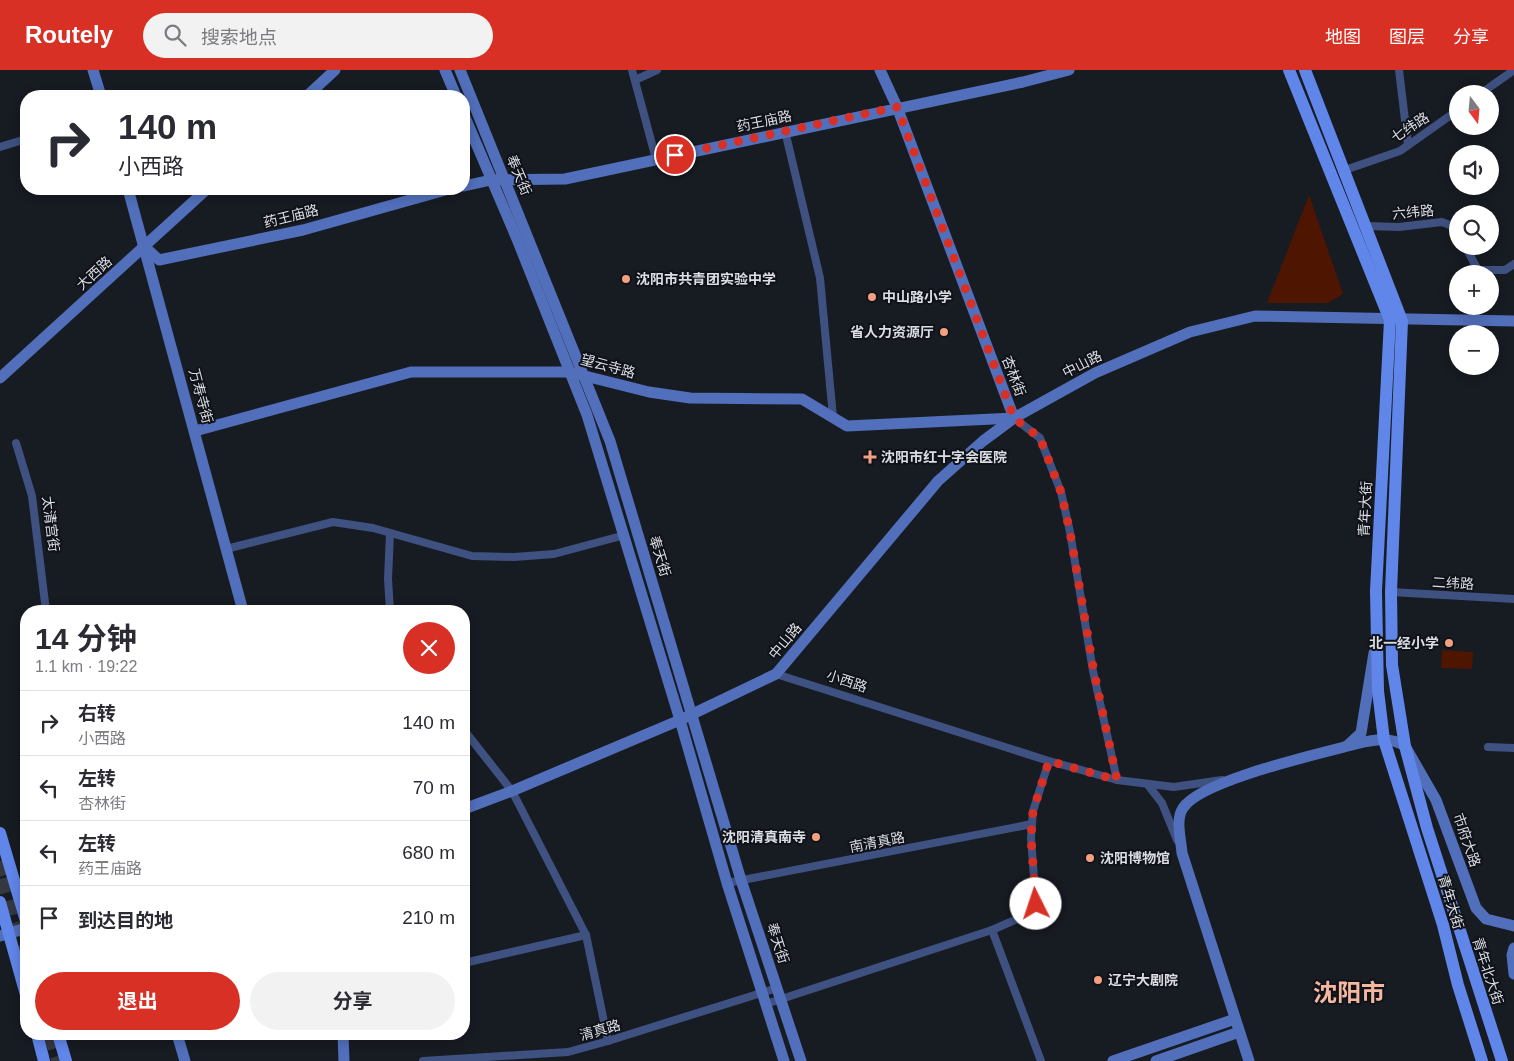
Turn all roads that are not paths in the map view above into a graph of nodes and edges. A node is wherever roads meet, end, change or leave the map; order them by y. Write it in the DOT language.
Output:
graph roads {
  1 [pos="93,70"];
  2 [pos="335,70"];
  3 [pos="445,70"];
  4 [pos="460,70"];
  5 [pos="632,70"];
  6 [pos="657,70"];
  7 [pos="880,70"];
  8 [pos="1069,70"];
  9 [pos="1289,70"];
  10 [pos="1305,70"];
  11 [pos="1399,70"];
  12 [pos="1514,70"];
  13 [pos="635,80"];
  14 [pos="1493,85"];
  15 [pos="99,90"];
  16 [pos="313,90"];
  17 [pos="453,90"];
  18 [pos="468,90"];
  19 [pos="470,94"];
  20 [pos="897,107"];
  21 [pos="1449,116"];
  22 [pos="470,129"];
  23 [pos="785,131"];
  24 [pos="20,141"];
  25 [pos="1408,145"];
  26 [pos="0,147"];
  27 [pos="656,159"];
  28 [pos="1345,170"];
  29 [pos="491,180"];
  30 [pos="505,180"];
  31 [pos="470,185"];
  32 [pos="130,195"];
  33 [pos="201,195"];
  34 [pos="428,195"];
  35 [pos="1449,225"];
  36 [pos="1368,226"];
  37 [pos="145,247"];
  38 [pos="1470,255"];
  39 [pos="1514,264"];
  40 [pos="1396,320"];
  41 [pos="1514,321"];
  42 [pos="569,372"];
  43 [pos="585,375"];
  44 [pos="0,378"];
  45 [pos="833,417"];
  46 [pos="1014,418"];
  47 [pos="195,431"];
  48 [pos="16,443"];
  49 [pos="390,533"];
  50 [pos="625,535"];
  51 [pos="226,550"];
  52 [pos="1391,592"];
  53 [pos="1514,599"];
  54 [pos="45,605"];
  55 [pos="241,605"];
  56 [pos="390,605"];
  57 [pos="1376,644"];
  58 [pos="776,674"];
  59 [pos="692,714"];
  60 [pos="680,720"];
  61 [pos="470,738"];
  62 [pos="1384,740"];
  63 [pos="1348,746"];
  64 [pos="1405,746"];
  65 [pos="1488,747"];
  66 [pos="1514,748"];
  67 [pos="1049,761"];
  68 [pos="1238,777"];
  69 [pos="1117,780"];
  70 [pos="1148,785"];
  71 [pos="512,791"];
  72 [pos="470,807"];
  73 [pos="1032,824"];
  74 [pos="0,834"];
  75 [pos="1182,853"];
  76 [pos="741,880"];
  77 [pos="727,883"];
  78 [pos="20,901"];
  79 [pos="0,902"];
  80 [pos="1514,926"];
  81 [pos="20,930"];
  82 [pos="992,930"];
  83 [pos="5,935"];
  84 [pos="586,935"];
  85 [pos="1514,948"];
  86 [pos="470,962"];
  87 [pos="1514,974"];
  88 [pos="20,978"];
  89 [pos="779,994"];
  90 [pos="764,998"];
  91 [pos="1235,1019"];
  92 [pos="1239,1032"];
  93 [pos="39,1040"];
  94 [pos="60,1040"];
  95 [pos="178,1040"];
  96 [pos="343,1040"];
  97 [pos="608,1041"];
  98 [pos="44,1061"];
  99 [pos="66,1061"];
  100 [pos="185,1061"];
  101 [pos="344,1061"];
  102 [pos="423,1061"];
  103 [pos="784,1061"];
  104 [pos="801,1061"];
  105 [pos="1041,1061"];
  106 [pos="1113,1061"];
  107 [pos="1156,1061"];
  108 [pos="1249,1061"];
  109 [pos="1482,1061"];
  110 [pos="1502,1061"];
  1 -- 15 [label="street"];
  2 -- 16 [label="street"];
  3 -- 17 [label="street"];
  4 -- 18 [label="street, 奉天街"];
  5 -- 13 [label="street"];
  6 -- 13 [label="street"];
  7 -- 20 [label="street, 杏林街"];
  8 -- 20 [label="street, 药王庙路"];
  9 -- 40 [label="main road, 青年大街"];
  10 -- 28 [label="main road, 青年大街"];
  11 -- 25 [label="street"];
  12 -- 14 [label="street"];
  13 -- 27 [label="street"];
  19 -- 30 [label="street, 奉天街"];
  20 -- 23 [label="street, 药王庙路"];
  20 -- 46 [label="street, 杏林街"];
  21 -- 25 [label="street, 七纬路"];
  22 -- 29 [label="street, 奉天街"];
  23 -- 27 [label="street, 药王庙路"];
  23 -- 45 [label="street"];
  24 -- 26 [label="street"];
  25 -- 28 [label="street, 七纬路"];
  27 -- 30 [label="street, 药王庙路"];
  28 -- 36 [label="main road, 青年大街"];
  29 -- 30 [label="street, 药王庙路"];
  29 -- 31 [label="street, 药王庙路"];
  29 -- 42 [label="street, 奉天街"];
  30 -- 43 [label="street, 奉天街"];
  32 -- 37 [label="street, 万寿寺街"];
  33 -- 37 [label="street, 大西路"];
  34 -- 37 [label="street, 药王庙路"];
  35 -- 36 [label="street, 六纬路"];
  36 -- 40 [label="main road, 青年大街"];
  37 -- 44 [label="street, 大西路"];
  37 -- 47 [label="street, 万寿寺街"];
  38 -- 39 [label="street"];
  40 -- 41 [label="street, 中山路"];
  40 -- 46 [label="street, 中山路"];
  40 -- 52 [label="main road, 青年大街"];
  40 -- 57 [label="main road, 青年大街"];
  42 -- 43 [label="street, 望云寺路"];
  42 -- 47 [label="street, 望云寺路"];
  42 -- 50 [label="street, 奉天街"];
  43 -- 45 [label="street, 望云寺路"];
  43 -- 59 [label="street, 奉天街"];
  45 -- 46 [label="street, 望云寺路"];
  46 -- 58 [label="street, 中山路"];
  46 -- 69 [label="street, 杏林街"];
  47 -- 51 [label="street, 万寿寺街"];
  48 -- 54 [label="street, 太清宫街"];
  49 -- 50 [label="street"];
  49 -- 51 [label="street"];
  49 -- 56 [label="street"];
  50 -- 60 [label="street, 奉天街"];
  51 -- 55 [label="street, 万寿寺街"];
  52 -- 53 [label="street, 二纬路"];
  52 -- 64 [label="main road, 青年大街"];
  57 -- 62 [label="main road, 青年大街"];
  57 -- 63 [label="street"];
  58 -- 59 [label="street"];
  58 -- 67 [label="street, 小西路"];
  59 -- 60 [label="street"];
  59 -- 76 [label="street, 奉天街"];
  60 -- 71 [label="street"];
  60 -- 77 [label="street, 奉天街"];
  61 -- 71 [label="street"];
  62 -- 63 [label="street"];
  62 -- 64 [label="street"];
  62 -- 109 [label="main road, 青年大街"];
  63 -- 68 [label="street"];
  64 -- 80 [label="street, 市府大路"];
  64 -- 110 [label="main road, 青年北大街"];
  65 -- 66 [label="street"];
  67 -- 69 [label="street, 小西路"];
  67 -- 73 [label="street"];
  68 -- 70 [label="street, 小西路"];
  68 -- 75 [label="street"];
  69 -- 70 [label="street, 小西路"];
  70 -- 75 [label="street"];
  71 -- 72 [label="street"];
  71 -- 84 [label="street"];
  73 -- 76 [label="street, 南清真路"];
  73 -- 82 [label="street"];
  74 -- 78 [label="main road"];
  75 -- 91 [label="street"];
  76 -- 77 [label="street, 南清真路"];
  76 -- 89 [label="street, 奉天街"];
  77 -- 90 [label="street, 奉天街"];
  79 -- 83 [label="main road"];
  81 -- 83 [label="street"];
  82 -- 89 [label="street"];
  82 -- 105 [label="street"];
  83 -- 88 [label="main road"];
  84 -- 86 [label="street"];
  84 -- 97 [label="street"];
  85 -- 87 [label="street"];
  89 -- 90 [label="street, 清真路"];
  89 -- 90 [label="street"];
  89 -- 104 [label="street, 奉天街"];
  90 -- 97 [label="street, 清真路"];
  90 -- 103 [label="street, 奉天街"];
  91 -- 92 [label="street"];
  91 -- 106 [label="street"];
  92 -- 107 [label="street"];
  92 -- 108 [label="street"];
  93 -- 98 [label="main road"];
  94 -- 99 [label="main road"];
  95 -- 100 [label="street"];
  96 -- 101 [label="street"];
  97 -- 102 [label="street, 清真路"];
}
